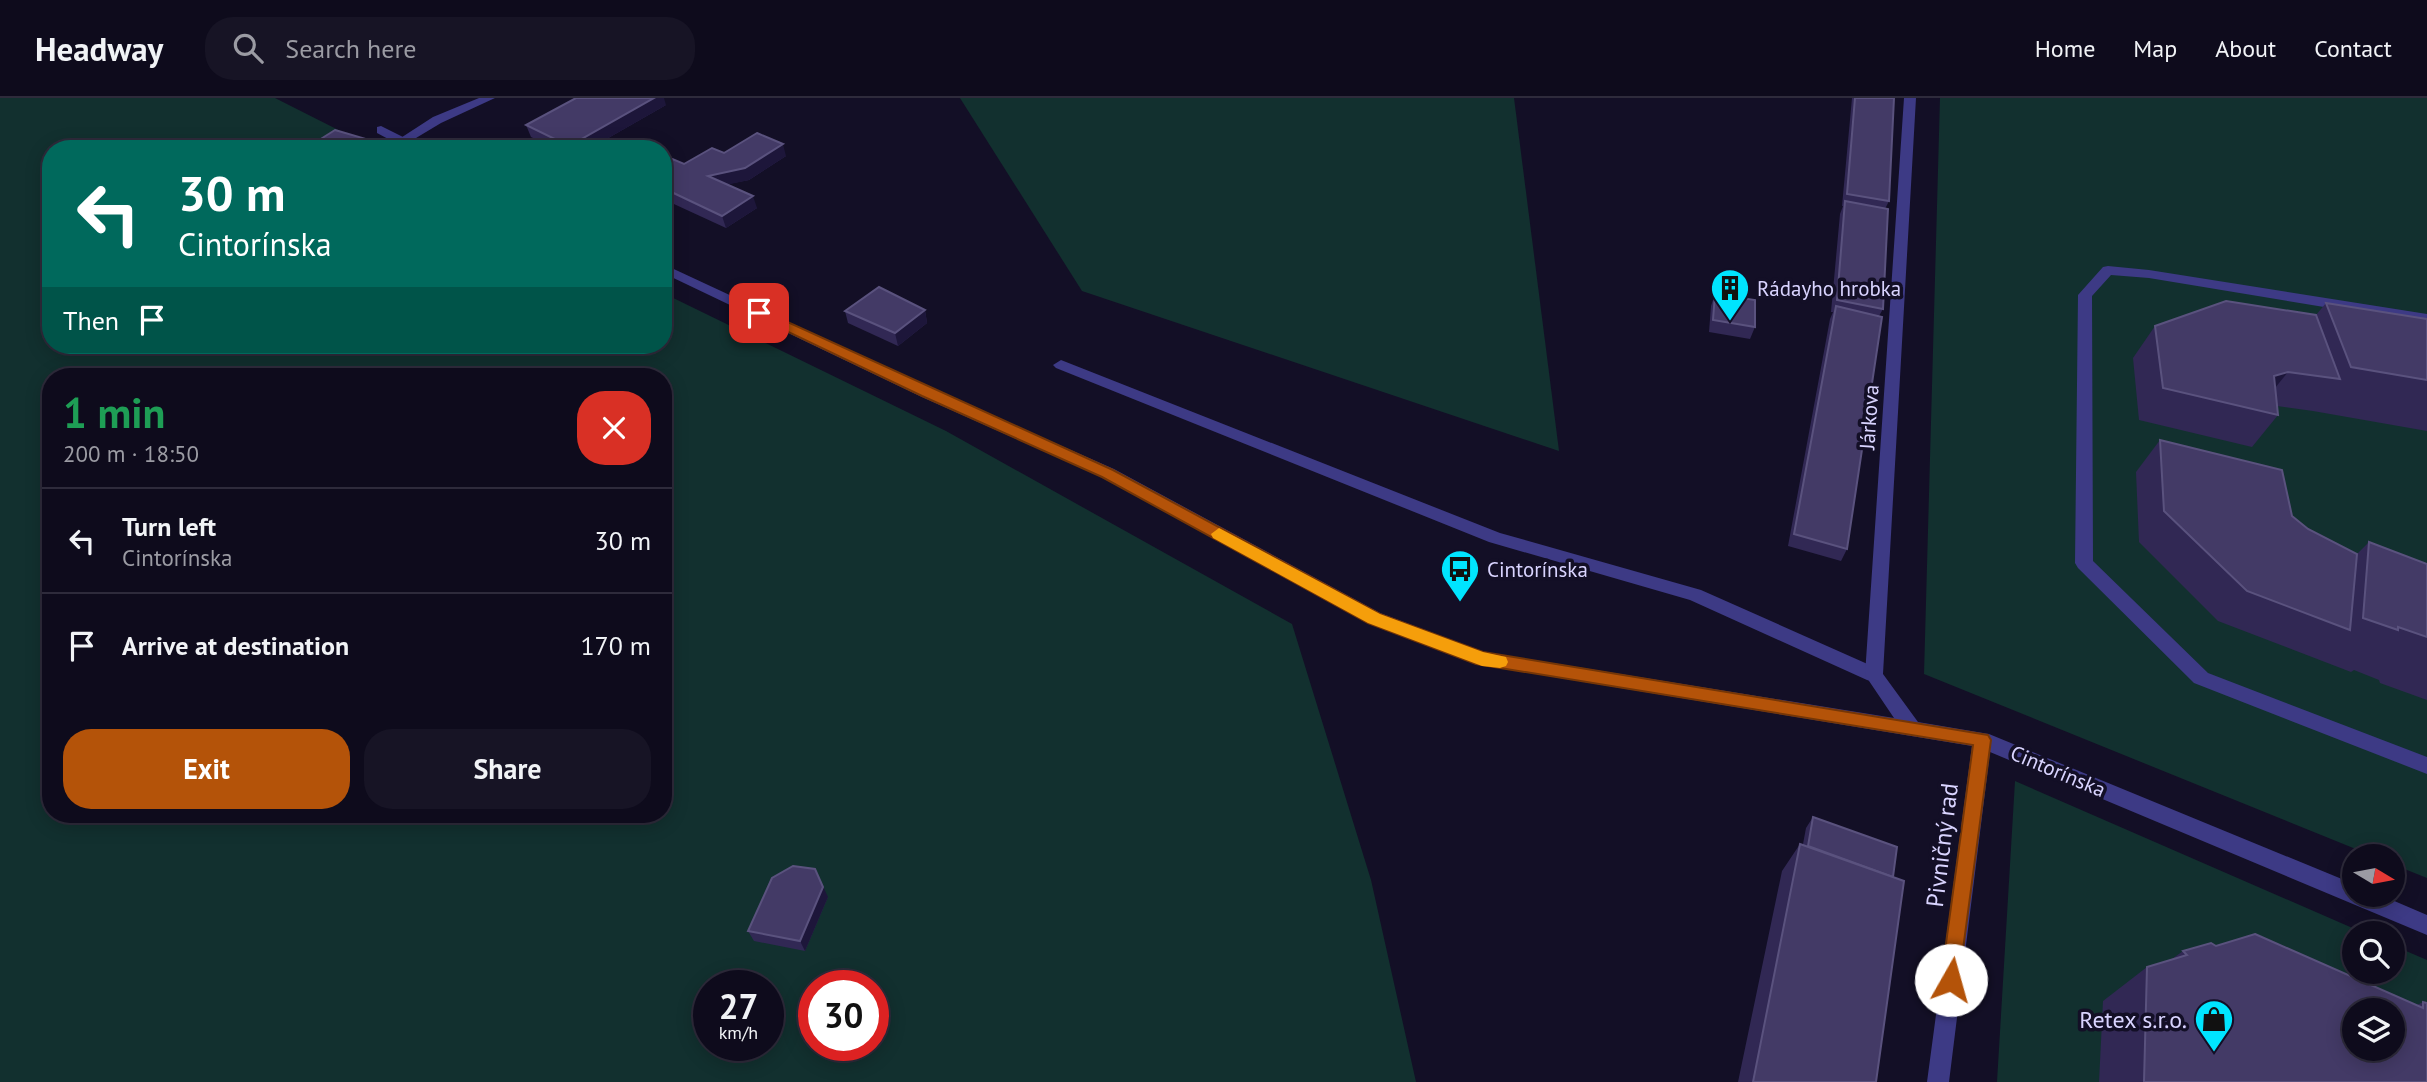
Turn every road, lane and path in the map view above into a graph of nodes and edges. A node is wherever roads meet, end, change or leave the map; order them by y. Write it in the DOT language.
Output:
graph roads {
  1 [pos="489,98"];
  2 [pos="1910,98"];
  3 [pos="380,130"];
  4 [pos="399,140"];
  5 [pos="403,140"];
  6 [pos="672,272"];
  7 [pos="2427,319"];
  8 [pos="1061,365"];
  9 [pos="1874,675"];
  10 [pos="1911,727"];
  11 [pos="1982,740"];
  12 [pos="2427,766"];
  13 [pos="2342,889"];
  14 [pos="2385,907"];
  15 [pos="2427,925"];
  16 [pos="1938,1082"];
  1 -- 5 [label="street"];
  2 -- 9 [label="street, Járkova"];
  3 -- 4 [label="street"];
  6 -- 10 [label="street, Cintorínska"];
  7 -- 12 [label="street"];
  8 -- 9 [label="street"];
  9 -- 10 [label="street"];
  10 -- 11 [label="street, Cintorínska"];
  11 -- 13 [label="street, Cintorínska"];
  11 -- 16 [label="street, Pivničný rad"];
  14 -- 15 [label="street, Cintorínska"];
}
